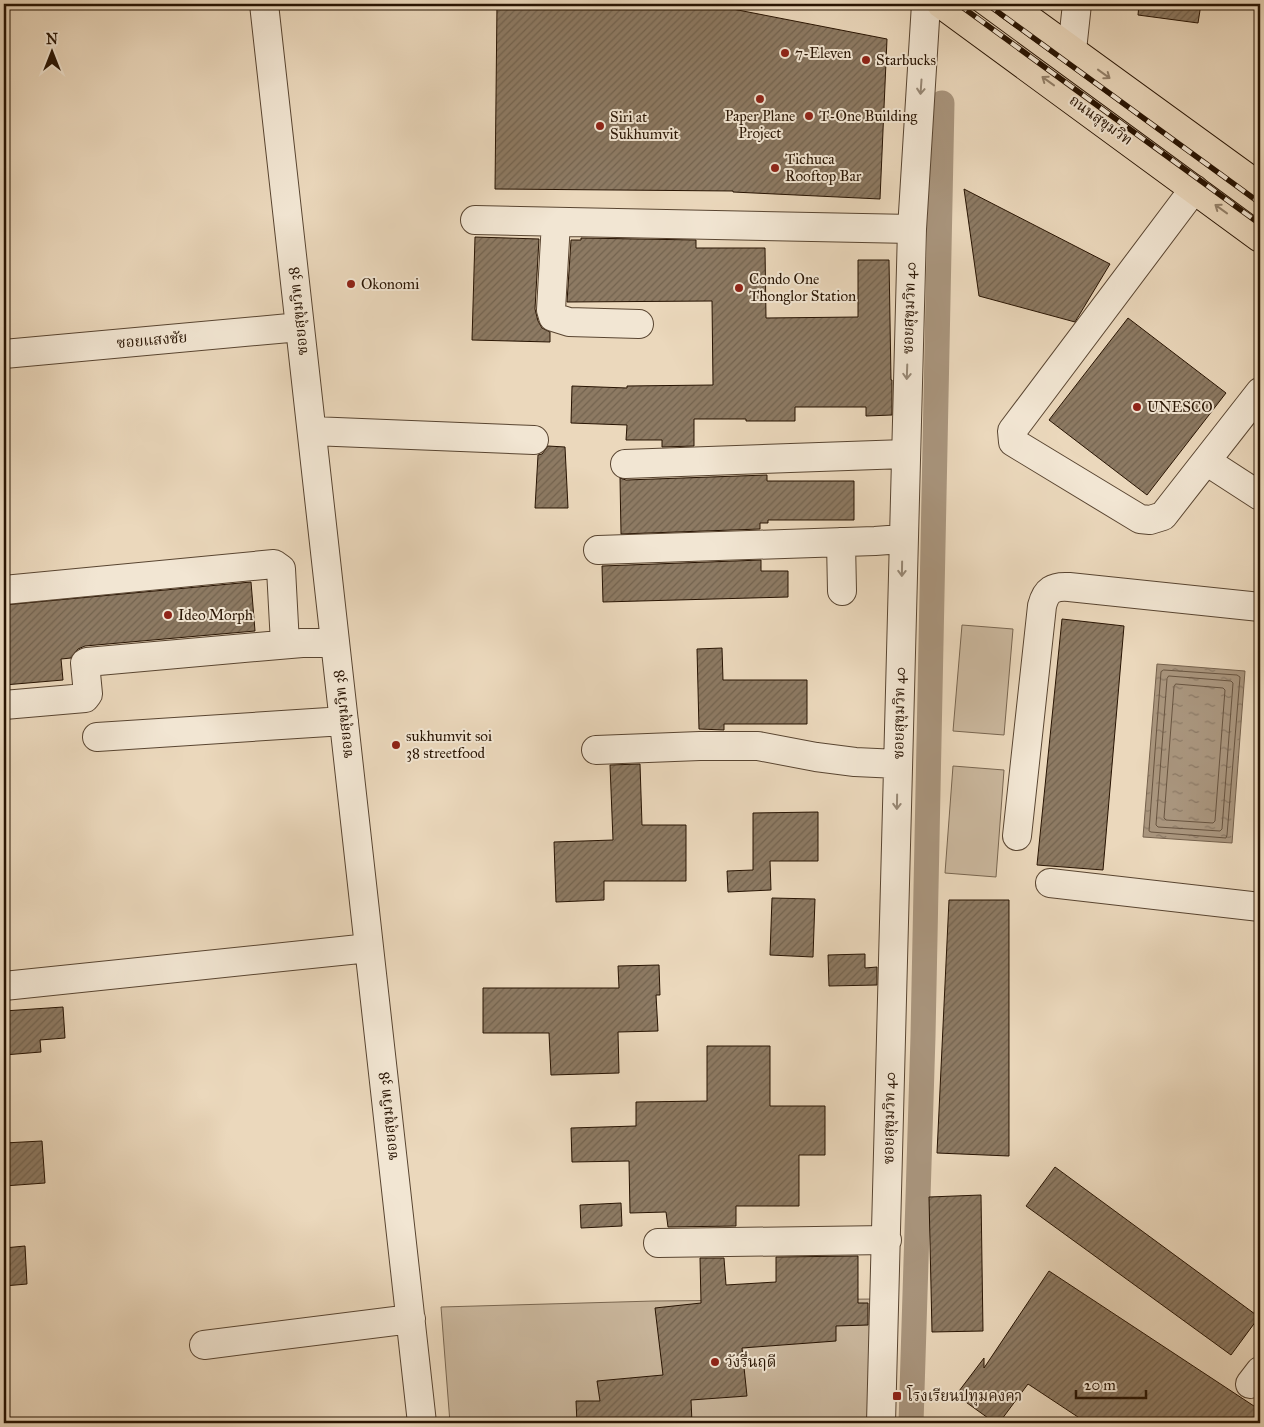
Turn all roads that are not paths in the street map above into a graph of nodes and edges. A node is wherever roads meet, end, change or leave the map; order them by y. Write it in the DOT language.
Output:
graph roads {
  1 [pos="264,4"];
  2 [pos="926,4"];
  3 [pos="941,4"];
  4 [pos="1008,4"];
  5 [pos="1077,4"];
  6 [pos="1072,50"];
  7 [pos="1260,187"];
  8 [pos="1194,190"];
  9 [pos="475,220"];
  10 [pos="556,222"];
  11 [pos="912,228"];
  12 [pos="1260,238"];
  13 [pos="639,324"];
  14 [pos="300,327"];
  15 [pos="4,354"];
  16 [pos="1259,397"];
  17 [pos="312,431"];
  18 [pos="534,440"];
  19 [pos="905,454"];
  20 [pos="1206,461"];
  21 [pos="625,464"];
  22 [pos="1260,496"];
  23 [pos="902,539"];
  24 [pos="841,542"];
  25 [pos="598,550"];
  26 [pos="4,590"];
  27 [pos="842,591"];
  28 [pos="1260,607"];
  29 [pos="335,643"];
  30 [pos="294,644"];
  31 [pos="4,705"];
  32 [pos="344,721"];
  33 [pos="97,738"];
  34 [pos="596,750"];
  35 [pos="898,764"];
  36 [pos="1017,836"];
  37 [pos="1050,883"];
  38 [pos="1260,907"];
  39 [pos="369,948"];
  40 [pos="4,986"];
  41 [pos="887,1240"];
  42 [pos="658,1243"];
  43 [pos="410,1319"];
  44 [pos="204,1344"];
  45 [pos="886,1421"];
  46 [pos="422,1423"];
  1 -- 14 [label="street, ซอยสุขุมวิท 38"];
  2 -- 11 [label="street, ซอยสุขุมวิท 40, one-way"];
  8 -- 3 [label="main road, ถนนสุขุมวิท, one-way"];
  4 -- 6 [label="main road"];
  5 -- 6 [label="street"];
  6 -- 7 [label="main road, one-way"];
  12 -- 8 [label="main road, ถนนสุขุมวิท, one-way"];
  8 -- 20 [label="street"];
  9 -- 10 [label="street"];
  10 -- 11 [label="street"];
  10 -- 13 [label="street"];
  11 -- 19 [label="street, ซอยสุขุมวิท 40, one-way"];
  14 -- 15 [label="street, ซอยแสงชัย"];
  14 -- 17 [label="street, ซอยสุขุมวิท 38"];
  16 -- 20 [label="street"];
  17 -- 18 [label="street"];
  17 -- 29 [label="street, ซอยสุขุมวิท 38"];
  19 -- 21 [label="street"];
  19 -- 23 [label="street, ซอยสุขุมวิท 40"];
  20 -- 22 [label="street"];
  23 -- 24 [label="street"];
  23 -- 35 [label="street, ซอยสุขุมวิท 40, one-way"];
  24 -- 25 [label="street"];
  24 -- 27 [label="street"];
  26 -- 30 [label="street"];
  28 -- 36 [label="street"];
  29 -- 30 [label="street"];
  29 -- 32 [label="street, ซอยสุขุมวิท 38"];
  30 -- 31 [label="street"];
  32 -- 33 [label="street"];
  32 -- 39 [label="street, ซอยสุขุมวิท 38"];
  34 -- 35 [label="street"];
  35 -- 41 [label="street, ซอยสุขุมวิท 40, one-way"];
  37 -- 38 [label="street"];
  39 -- 40 [label="street"];
  39 -- 43 [label="street, ซอยสุขุมวิท 38"];
  41 -- 42 [label="street"];
  41 -- 45 [label="street, ซอยสุขุมวิท 40"];
  43 -- 44 [label="street"];
  43 -- 46 [label="street, ซอยสุขุมวิท 38"];
}
